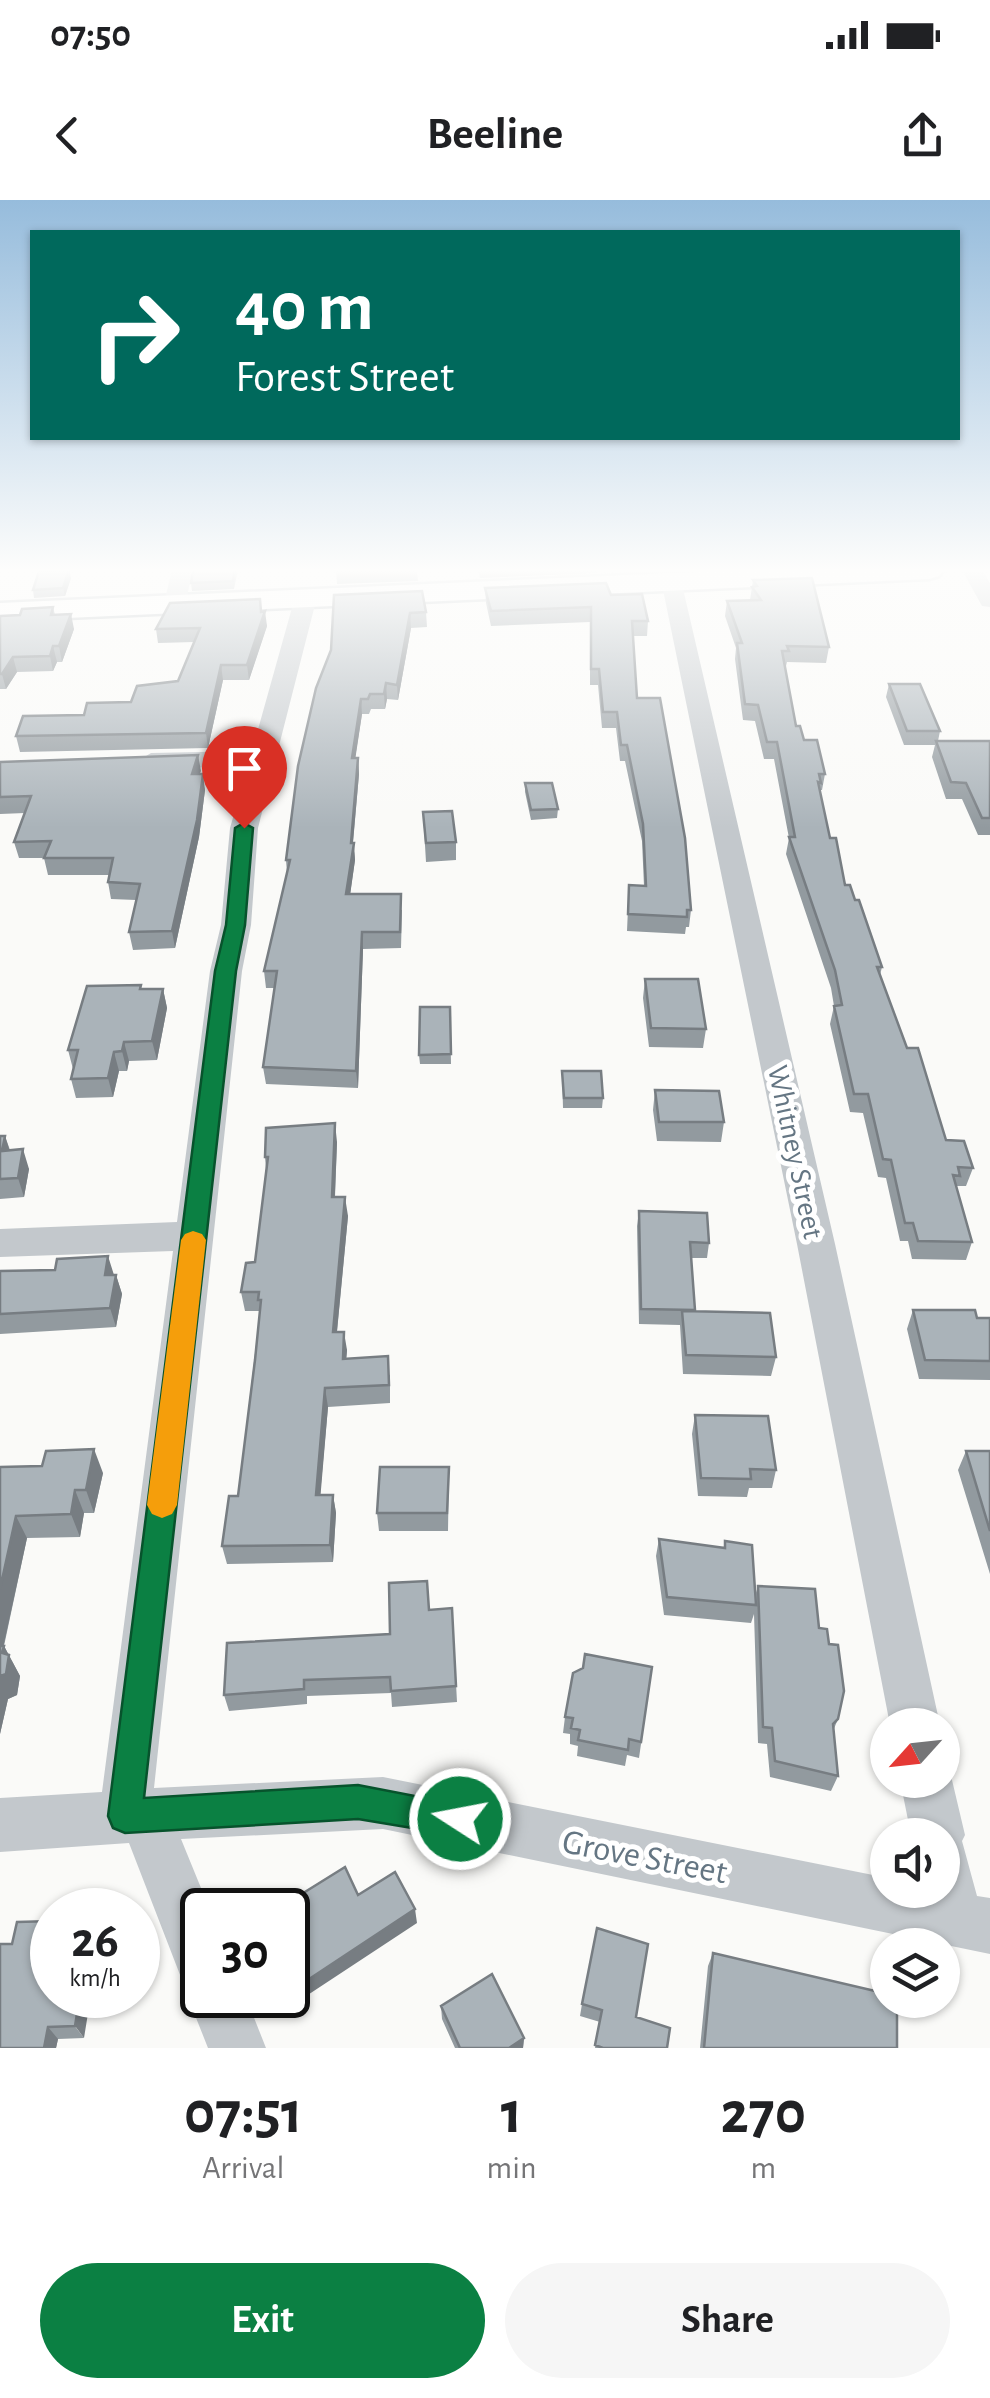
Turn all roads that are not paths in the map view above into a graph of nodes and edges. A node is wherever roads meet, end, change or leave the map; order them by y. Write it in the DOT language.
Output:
graph roads {
  1 [pos="289,656"];
  2 [pos="688,656"];
  3 [pos="260,758"];
  4 [pos="126,762"];
  5 [pos="194,1236"];
  6 [pos="0,1242"];
  7 [pos="912,1708"];
  8 [pos="135,1816"];
  9 [pos="0,1824"];
  10 [pos="960,1895"];
  11 [pos="180,1913"];
  12 [pos="973,1922"];
  13 [pos="225,2018"];
  14 [pos="237,2048"];
  1 -- 3 [label="street"];
  2 -- 7 [label="street, Whitney Street"];
  3 -- 4 [label="street"];
  3 -- 5 [label="street"];
  5 -- 6 [label="street"];
  5 -- 8 [label="street"];
  8 -- 9 [label="street, Grove Street"];
  8 -- 11 [label="street"];
  8 -- 12 [label="street, Grove Street"];
  10 -- 12 [label="street"];
  13 -- 14 [label="street"];
}
